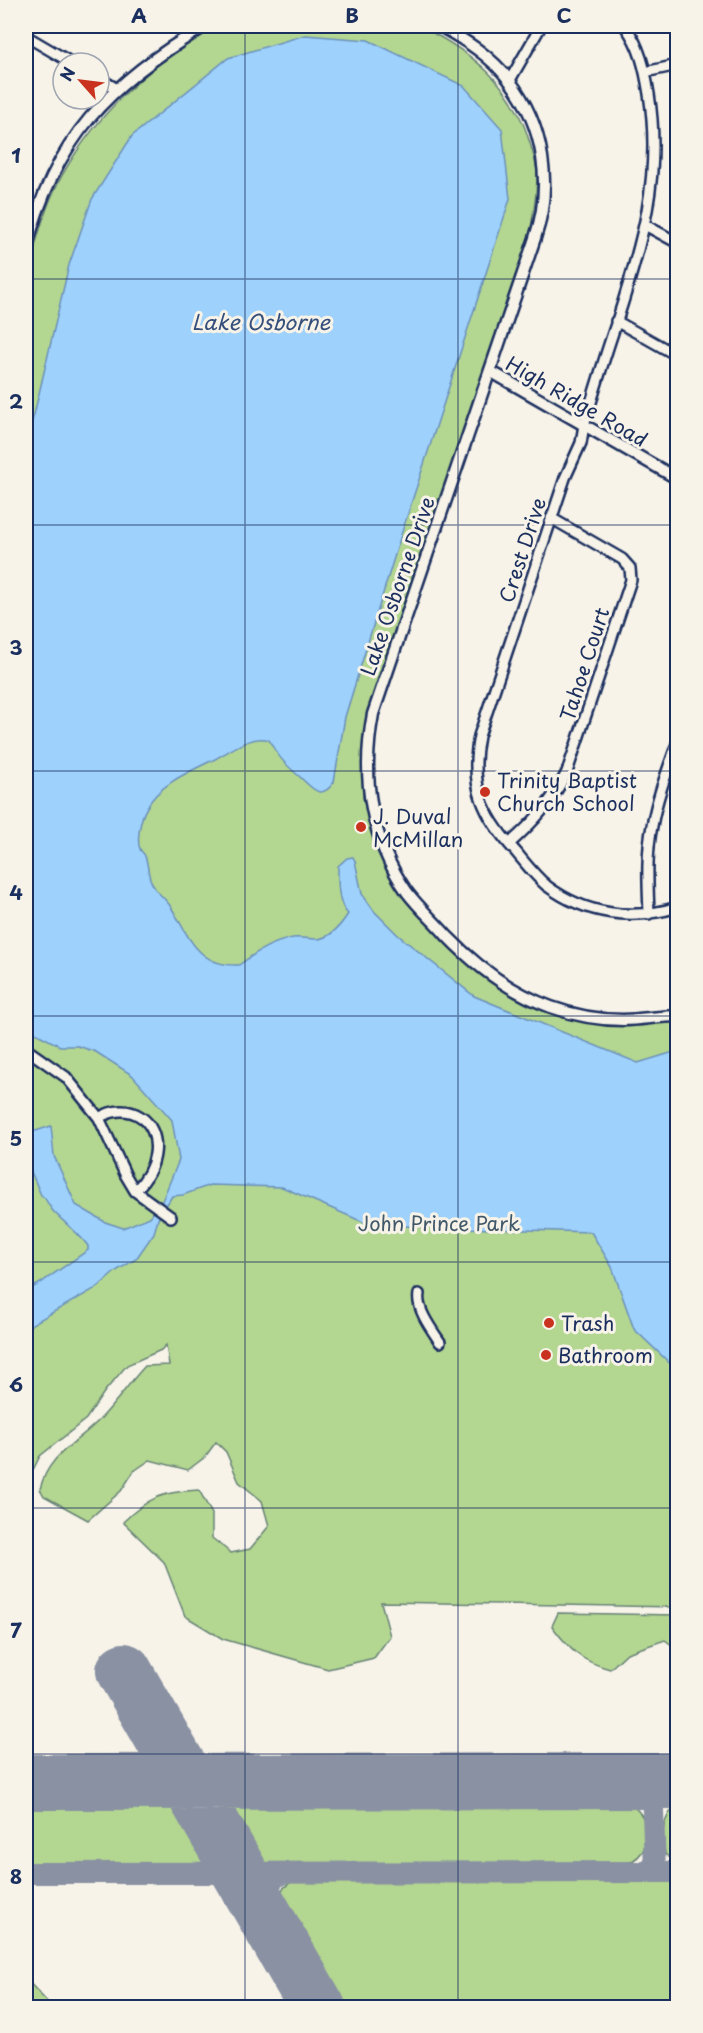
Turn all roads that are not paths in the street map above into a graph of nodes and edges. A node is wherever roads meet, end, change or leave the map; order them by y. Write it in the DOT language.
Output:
graph roads {
  1 [pos="205,26"];
  2 [pos="440,26"];
  3 [pos="541,26"];
  4 [pos="625,26"];
  5 [pos="26,36"];
  6 [pos="52,51"];
  7 [pos="678,65"];
  8 [pos="645,72"];
  9 [pos="510,80"];
  10 [pos="111,85"];
  11 [pos="117,89"];
  12 [pos="645,225"];
  13 [pos="678,243"];
  14 [pos="26,250"];
  15 [pos="616,321"];
  16 [pos="678,356"];
  17 [pos="490,371"];
  18 [pos="584,425"];
  19 [pos="678,479"];
  20 [pos="551,518"];
  21 [pos="678,741"];
  22 [pos="509,844"];
  23 [pos="678,907"];
  24 [pos="650,914"];
  25 [pos="678,1016"];
  26 [pos="26,1048"];
  27 [pos="99,1118"];
  28 [pos="135,1191"];
  29 [pos="171,1217"];
  30 [pos="419,1294"];
  31 [pos="440,1342"];
  1 -- 11 [label="street"];
  2 -- 9 [label="street, Lake Osborne Drive"];
  3 -- 9 [label="street"];
  4 -- 8 [label="street, Crest Drive"];
  5 -- 6 [label="street"];
  7 -- 8 [label="street"];
  8 -- 12 [label="street, Crest Drive"];
  9 -- 17 [label="street, Lake Osborne Drive"];
  10 -- 11 [label="street"];
  11 -- 14 [label="street"];
  12 -- 13 [label="street"];
  12 -- 15 [label="street, Crest Drive"];
  15 -- 16 [label="street"];
  15 -- 18 [label="street, Crest Drive"];
  17 -- 18 [label="street, High Ridge Road"];
  17 -- 25 [label="street, Lake Osborne Drive"];
  18 -- 19 [label="street, High Ridge Road"];
  18 -- 20 [label="street, Crest Drive"];
  20 -- 22 [label="street, Crest Drive"];
  20 -- 22 [label="street, Tahoe Court"];
  21 -- 24 [label="street"];
  22 -- 24 [label="street, Crest Drive"];
  23 -- 24 [label="street, Crest Drive"];
  26 -- 27 [label="street"];
  27 -- 28 [label="street"];
  27 -- 28 [label="street"];
  28 -- 29 [label="street"];
  30 -- 31 [label="street"];
}
